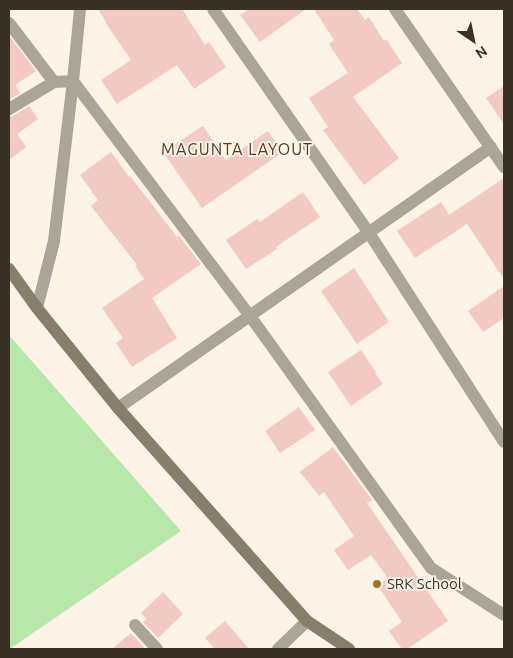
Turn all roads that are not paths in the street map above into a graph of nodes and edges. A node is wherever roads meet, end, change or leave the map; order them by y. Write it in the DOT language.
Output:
graph roads {
  1 [pos="80,9"];
  2 [pos="214,9"];
  3 [pos="395,9"];
  4 [pos="9,23"];
  5 [pos="73,81"];
  6 [pos="54,82"];
  7 [pos="9,109"];
  8 [pos="491,147"];
  9 [pos="504,167"];
  10 [pos="369,233"];
  11 [pos="9,269"];
  12 [pos="37,308"];
  13 [pos="250,316"];
  14 [pos="118,408"];
  15 [pos="504,442"];
  16 [pos="504,615"];
  17 [pos="307,621"];
  18 [pos="135,625"];
  19 [pos="157,649"];
  20 [pos="278,649"];
  21 [pos="349,649"];
  1 -- 5 [label="street"];
  2 -- 10 [label="street"];
  3 -- 8 [label="street"];
  4 -- 6 [label="street"];
  5 -- 6 [label="street"];
  5 -- 12 [label="street"];
  5 -- 13 [label="street"];
  6 -- 7 [label="street"];
  8 -- 9 [label="street"];
  8 -- 10 [label="street"];
  10 -- 13 [label="street"];
  10 -- 15 [label="street"];
  11 -- 12 [label="street"];
  12 -- 14 [label="street"];
  13 -- 14 [label="street"];
  13 -- 16 [label="street"];
  14 -- 17 [label="street"];
  17 -- 20 [label="street"];
  17 -- 21 [label="street"];
  18 -- 19 [label="street"];
}
